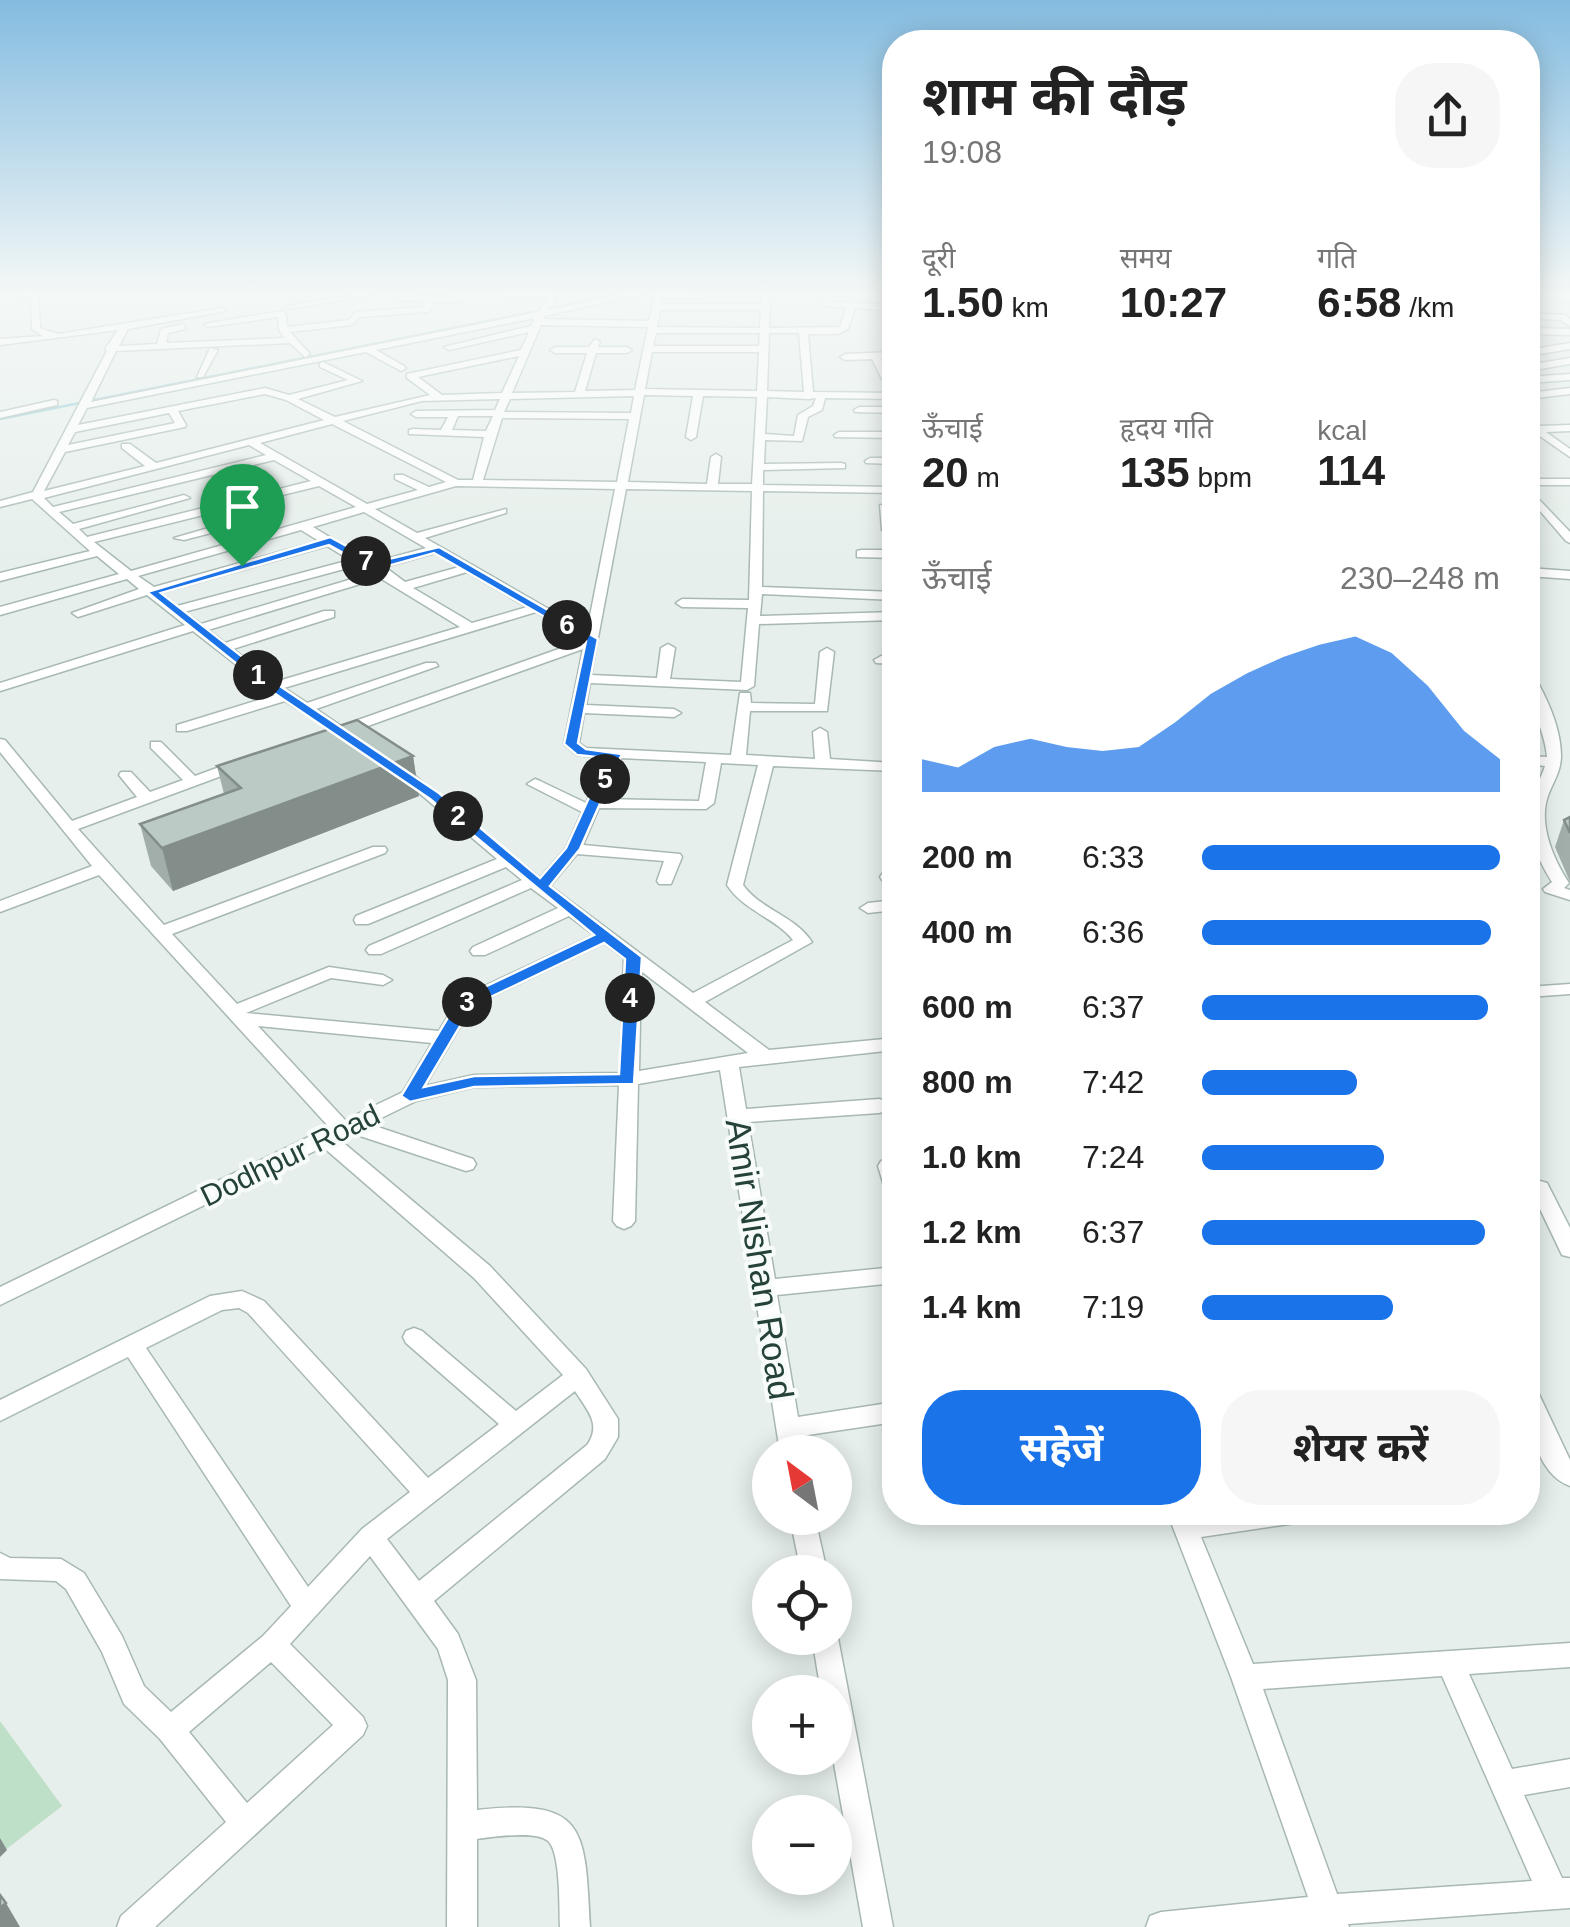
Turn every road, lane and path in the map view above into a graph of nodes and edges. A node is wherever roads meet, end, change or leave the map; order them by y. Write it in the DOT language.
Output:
graph roads {
  1 [pos="97,383"];
  2 [pos="172,383"];
  3 [pos="188,383"];
  4 [pos="349,383"];
  5 [pos="360,383"];
  6 [pos="420,383"];
  7 [pos="459,383"];
  8 [pos="512,383"];
  9 [pos="582,383"];
  10 [pos="641,383"];
  11 [pos="762,383"];
  12 [pos="813,383"];
  13 [pos="1570,391"];
  14 [pos="639,393"];
  15 [pos="454,394"];
  16 [pos="507,394"];
  17 [pos="579,394"];
  18 [pos="698,394"];
  19 [pos="762,394"];
  20 [pos="437,395"];
  21 [pos="1540,395"];
  22 [pos="815,396"];
  23 [pos="882,396"];
  24 [pos="289,398"];
  25 [pos="54,403"];
  26 [pos="89,403"];
  27 [pos="1570,403"];
  28 [pos="1540,405"];
  29 [pos="306,406"];
  30 [pos="172,410"];
  31 [pos="859,410"];
  32 [pos="882,410"];
  33 [pos="416,414"];
  34 [pos="456,414"];
  35 [pos="498,414"];
  36 [pos="0,415"];
  37 [pos="635,416"];
  38 [pos="335,420"];
  39 [pos="1570,420"];
  40 [pos="1540,424"];
  41 [pos="1540,426"];
  42 [pos="1570,428"];
  43 [pos="75,429"];
  44 [pos="413,432"];
  45 [pos="445,433"];
  46 [pos="1540,433"];
  47 [pos="490,434"];
  48 [pos="882,434"];
  49 [pos="839,435"];
  50 [pos="760,436"];
  51 [pos="691,437"];
  52 [pos="251,442"];
  53 [pos="1570,442"];
  54 [pos="1553,443"];
  55 [pos="126,446"];
  56 [pos="63,449"];
  57 [pos="1570,454"];
  58 [pos="276,456"];
  59 [pos="716,457"];
  60 [pos="870,461"];
  61 [pos="882,461"];
  62 [pos="841,466"];
  63 [pos="154,467"];
  64 [pos="758,467"];
  65 [pos="399,477"];
  66 [pos="321,482"];
  67 [pos="1540,482"];
  68 [pos="1570,482"];
  69 [pos="456,484"];
  70 [pos="477,484"];
  71 [pos="621,486"];
  72 [pos="712,488"];
  73 [pos="758,489"];
  74 [pos="882,490"];
  75 [pos="428,491"];
  76 [pos="36,496"];
  77 [pos="184,498"];
  78 [pos="242,501"];
  79 [pos="0,504"];
  80 [pos="1540,505"];
  81 [pos="366,509"];
  82 [pos="49,511"];
  83 [pos="502,512"];
  84 [pos="304,526"];
  85 [pos="70,528"];
  86 [pos="415,537"];
  87 [pos="180,538"];
  88 [pos="1570,539"];
  89 [pos="85,541"];
  90 [pos="330,541"];
  91 [pos="436,549"];
  92 [pos="99,552"];
  93 [pos="861,554"];
  94 [pos="882,554"];
  95 [pos="374,566"];
  96 [pos="468,568"];
  97 [pos="1540,574"];
  98 [pos="1570,575"];
  99 [pos="131,576"];
  100 [pos="0,577"];
  101 [pos="406,586"];
  102 [pos="151,591"];
  103 [pos="755,597"];
  104 [pos="882,599"];
  105 [pos="682,603"];
  106 [pos="536,608"];
  107 [pos="176,610"];
  108 [pos="0,612"];
  109 [pos="78,613"];
  110 [pos="330,614"];
  111 [pos="882,616"];
  112 [pos="753,620"];
  113 [pos="198,627"];
  114 [pos="471,628"];
  115 [pos="592,641"];
  116 [pos="224,648"];
  117 [pos="668,648"];
  118 [pos="827,652"];
  119 [pos="431,666"];
  120 [pos="584,679"];
  121 [pos="663,682"];
  122 [pos="747,686"];
  123 [pos="0,687"];
  124 [pos="279,691"];
  125 [pos="744,707"];
  126 [pos="305,708"];
  127 [pos="578,709"];
  128 [pos="674,713"];
  129 [pos="1540,718"];
  130 [pos="182,728"];
  131 [pos="340,731"];
  132 [pos="820,732"];
  133 [pos="322,737"];
  134 [pos="0,743"];
  135 [pos="156,744"];
  136 [pos="615,754"];
  137 [pos="349,755"];
  138 [pos="383,760"];
  139 [pos="714,760"];
  140 [pos="738,761"];
  141 [pos="1540,761"];
  142 [pos="248,762"];
  143 [pos="766,762"];
  144 [pos="1554,762"];
  145 [pos="824,764"];
  146 [pos="882,766"];
  147 [pos="126,775"];
  148 [pos="192,780"];
  149 [pos="534,784"];
  150 [pos="147,798"];
  151 [pos="1540,798"];
  152 [pos="593,808"];
  153 [pos="70,827"];
  154 [pos="1540,827"];
  155 [pos="573,849"];
  156 [pos="379,850"];
  157 [pos="508,860"];
  158 [pos="102,868"];
  159 [pos="664,880"];
  160 [pos="537,884"];
  161 [pos="1570,895"];
  162 [pos="882,906"];
  163 [pos="0,907"];
  164 [pos="868,908"];
  165 [pos="570,909"];
  166 [pos="362,920"];
  167 [pos="162,932"];
  168 [pos="606,936"];
  169 [pos="375,950"];
  170 [pos="478,951"];
  171 [pos="634,957"];
  172 [pos="383,980"];
  173 [pos="1570,989"];
  174 [pos="1540,991"];
  175 [pos="692,1001"];
  176 [pos="240,1015"];
  177 [pos="445,1038"];
  178 [pos="882,1045"];
  179 [pos="765,1056"];
  180 [pos="729,1065"];
  181 [pos="628,1080"];
  182 [pos="410,1096"];
  183 [pos="879,1106"];
  184 [pos="738,1116"];
  185 [pos="340,1131"];
  186 [pos="466,1164"];
  187 [pos="1540,1188"];
  188 [pos="624,1220"];
  189 [pos="1570,1249"];
  190 [pos="882,1276"];
  191 [pos="764,1288"];
  192 [pos="0,1297"];
  193 [pos="414,1337"];
  194 [pos="132,1345"];
  195 [pos="578,1376"];
  196 [pos="0,1411"];
  197 [pos="882,1416"];
  198 [pos="516,1424"];
  199 [pos="1540,1424"];
  200 [pos="788,1435"];
  201 [pos="811,1435"];
  202 [pos="1570,1476"];
  203 [pos="426,1492"];
  204 [pos="1184,1525"];
  205 [pos="371,1537"];
  206 [pos="0,1564"];
  207 [pos="418,1598"];
  208 [pos="307,1608"];
  209 [pos="272,1645"];
  210 [pos="829,1655"];
  211 [pos="1570,1655"];
  212 [pos="1451,1665"];
  213 [pos="1244,1677"];
  214 [pos="170,1730"];
  215 [pos="1570,1773"];
  216 [pos="1506,1784"];
  217 [pos="246,1824"];
  218 [pos="462,1826"];
  219 [pos="1562,1894"];
  220 [pos="1331,1918"];
  221 [pos="132,1927"];
  222 [pos="462,1927"];
  223 [pos="575,1927"];
  224 [pos="878,1927"];
  225 [pos="1160,1927"];
  1 -- 26 [label="street"];
  2 -- 26 [label="street"];
  3 -- 26 [label="street"];
  4 -- 24 [label="street"];
  5 -- 29 [label="street"];
  6 -- 20 [label="street"];
  7 -- 15 [label="street"];
  8 -- 16 [label="street"];
  9 -- 17 [label="street"];
  10 -- 14 [label="street"];
  11 -- 19 [label="street"];
  12 -- 22 [label="street"];
  13 -- 21 [label="street"];
  14 -- 17 [label="street"];
  14 -- 18 [label="street"];
  14 -- 37 [label="street"];
  15 -- 16 [label="street"];
  15 -- 20 [label="street"];
  16 -- 17 [label="street"];
  16 -- 35 [label="street"];
  18 -- 19 [label="street"];
  18 -- 51 [label="street"];
  19 -- 22 [label="street"];
  19 -- 50 [label="street"];
  20 -- 38 [label="street"];
  22 -- 23 [label="street"];
  22 -- 50 [label="street"];
  24 -- 29 [label="street"];
  24 -- 30 [label="street"];
  25 -- 36 [label="street"];
  26 -- 43 [label="street"];
  27 -- 28 [label="street"];
  29 -- 38 [label="street"];
  30 -- 43 [label="street"];
  30 -- 56 [label="street"];
  31 -- 32 [label="street"];
  33 -- 34 [label="street"];
  34 -- 35 [label="street"];
  34 -- 45 [label="street"];
  35 -- 37 [label="street"];
  35 -- 47 [label="street"];
  37 -- 71 [label="street"];
  38 -- 52 [label="street"];
  38 -- 69 [label="street"];
  39 -- 40 [label="street"];
  41 -- 42 [label="street"];
  43 -- 56 [label="street"];
  44 -- 45 [label="street"];
  45 -- 47 [label="street"];
  46 -- 54 [label="street"];
  47 -- 70 [label="street"];
  48 -- 49 [label="street"];
  50 -- 64 [label="street"];
  52 -- 58 [label="street"];
  52 -- 63 [label="street"];
  53 -- 54 [label="street"];
  54 -- 57 [label="street"];
  55 -- 63 [label="street"];
  56 -- 76 [label="street"];
  58 -- 66 [label="street"];
  58 -- 82 [label="street"];
  59 -- 72 [label="street"];
  60 -- 61 [label="street"];
  62 -- 64 [label="street"];
  63 -- 76 [label="street"];
  64 -- 73 [label="street"];
  65 -- 75 [label="street"];
  66 -- 78 [label="street"];
  66 -- 81 [label="street"];
  67 -- 68 [label="street"];
  69 -- 70 [label="street"];
  69 -- 75 [label="street"];
  70 -- 71 [label="street"];
  71 -- 72 [label="street"];
  71 -- 115 [label="street"];
  72 -- 73 [label="street"];
  73 -- 74 [label="street"];
  73 -- 103 [label="street"];
  75 -- 81 [label="street"];
  76 -- 79 [label="street"];
  76 -- 82 [label="street"];
  77 -- 85 [label="street"];
  78 -- 87 [label="street"];
  78 -- 89 [label="street"];
  80 -- 88 [label="street"];
  81 -- 84 [label="street"];
  81 -- 86 [label="street"];
  82 -- 85 [label="street"];
  83 -- 86 [label="street"];
  84 -- 90 [label="street"];
  84 -- 99 [label="street"];
  85 -- 89 [label="street"];
  86 -- 91 [label="street"];
  89 -- 92 [label="street"];
  90 -- 95 [label="street"];
  90 -- 102 [label="street"];
  91 -- 95 [label="street"];
  91 -- 96 [label="street"];
  92 -- 99 [label="street"];
  92 -- 100 [label="street"];
  93 -- 94 [label="street"];
  95 -- 101 [label="street"];
  95 -- 107 [label="street"];
  95 -- 113 [label="street"];
  96 -- 101 [label="street"];
  96 -- 106 [label="street"];
  97 -- 98 [label="street"];
  99 -- 102 [label="street"];
  99 -- 108 [label="street"];
  101 -- 114 [label="street"];
  102 -- 107 [label="street"];
  102 -- 109 [label="street"];
  103 -- 104 [label="street"];
  103 -- 105 [label="street"];
  103 -- 112 [label="street"];
  106 -- 114 [label="street"];
  106 -- 115 [label="street"];
  107 -- 113 [label="street"];
  110 -- 116 [label="street"];
  111 -- 112 [label="street"];
  112 -- 122 [label="street"];
  113 -- 116 [label="street"];
  113 -- 123 [label="street"];
  114 -- 124 [label="street"];
  115 -- 120 [label="street"];
  115 -- 131 [label="street"];
  116 -- 124 [label="street"];
  117 -- 121 [label="street"];
  118 -- 125 [label="street"];
  119 -- 126 [label="street"];
  120 -- 121 [label="street"];
  120 -- 127 [label="street"];
  121 -- 122 [label="street"];
  122 -- 125 [label="street"];
  124 -- 126 [label="street"];
  124 -- 130 [label="street"];
  125 -- 140 [label="street"];
  126 -- 131 [label="street"];
  127 -- 128 [label="street"];
  127 -- 136 [label="street"];
  129 -- 144 [label="street"];
  131 -- 133 [label="street"];
  131 -- 137 [label="street"];
  132 -- 145 [label="street"];
  134 -- 153 [label="street"];
  135 -- 148 [label="street"];
  136 -- 139 [label="street"];
  136 -- 152 [label="street"];
  138 -- 157 [label="street"];
  139 -- 140 [label="street"];
  139 -- 152 [label="street"];
  140 -- 143 [label="street"];
  141 -- 144 [label="street"];
  142 -- 148 [label="street"];
  143 -- 145 [label="street"];
  143 -- 175 [label="street"];
  144 -- 151 [label="street"];
  145 -- 146 [label="street"];
  147 -- 150 [label="street"];
  148 -- 150 [label="street"];
  149 -- 152 [label="street"];
  150 -- 153 [label="street"];
  152 -- 155 [label="street"];
  153 -- 158 [label="street"];
  154 -- 161 [label="street"];
  155 -- 159 [label="street"];
  155 -- 160 [label="street"];
  156 -- 167 [label="street"];
  157 -- 160 [label="street"];
  157 -- 166 [label="street"];
  158 -- 163 [label="street"];
  158 -- 167 [label="street"];
  160 -- 165 [label="street"];
  160 -- 169 [label="street"];
  162 -- 164 [label="street"];
  165 -- 168 [label="street"];
  165 -- 170 [label="street"];
  167 -- 176 [label="street"];
  168 -- 171 [label="street"];
  168 -- 177 [label="street"];
  171 -- 175 [label="street"];
  171 -- 181 [label="street"];
  172 -- 176 [label="street"];
  173 -- 174 [label="street"];
  175 -- 179 [label="street"];
  176 -- 177 [label="street"];
  176 -- 185 [label="street"];
  177 -- 182 [label="street"];
  178 -- 179 [label="street, Dodhpur Road"];
  179 -- 180 [label="street, Dodhpur Road"];
  180 -- 181 [label="street, Dodhpur Road"];
  180 -- 184 [label="street, Amir Nishan Road"];
  181 -- 182 [label="street, Dodhpur Road"];
  181 -- 188 [label="street"];
  182 -- 185 [label="street, Dodhpur Road"];
  183 -- 184 [label="street"];
  184 -- 191 [label="street, Amir Nishan Road"];
  185 -- 186 [label="street"];
  185 -- 192 [label="street, Dodhpur Road"];
  185 -- 195 [label="street"];
  187 -- 189 [label="street"];
  190 -- 191 [label="street"];
  191 -- 200 [label="street, Amir Nishan Road"];
  193 -- 198 [label="street"];
  194 -- 196 [label="street"];
  194 -- 203 [label="street"];
  194 -- 208 [label="street"];
  195 -- 198 [label="street"];
  195 -- 207 [label="street"];
  197 -- 201 [label="street"];
  198 -- 203 [label="street"];
  199 -- 202 [label="street"];
  203 -- 205 [label="street"];
  204 -- 213 [label="street"];
  205 -- 207 [label="street"];
  205 -- 208 [label="street"];
  206 -- 214 [label="street"];
  207 -- 218 [label="street"];
  208 -- 209 [label="street"];
  209 -- 214 [label="street"];
  209 -- 217 [label="street"];
  210 -- 224 [label="street"];
  211 -- 212 [label="street"];
  212 -- 213 [label="street"];
  212 -- 216 [label="street"];
  213 -- 220 [label="street"];
  214 -- 217 [label="street"];
  215 -- 216 [label="street"];
  216 -- 219 [label="street"];
  217 -- 221 [label="street"];
  218 -- 222 [label="street"];
  218 -- 223 [label="street"];
  219 -- 220 [label="street"];
  220 -- 225 [label="street"];
}
